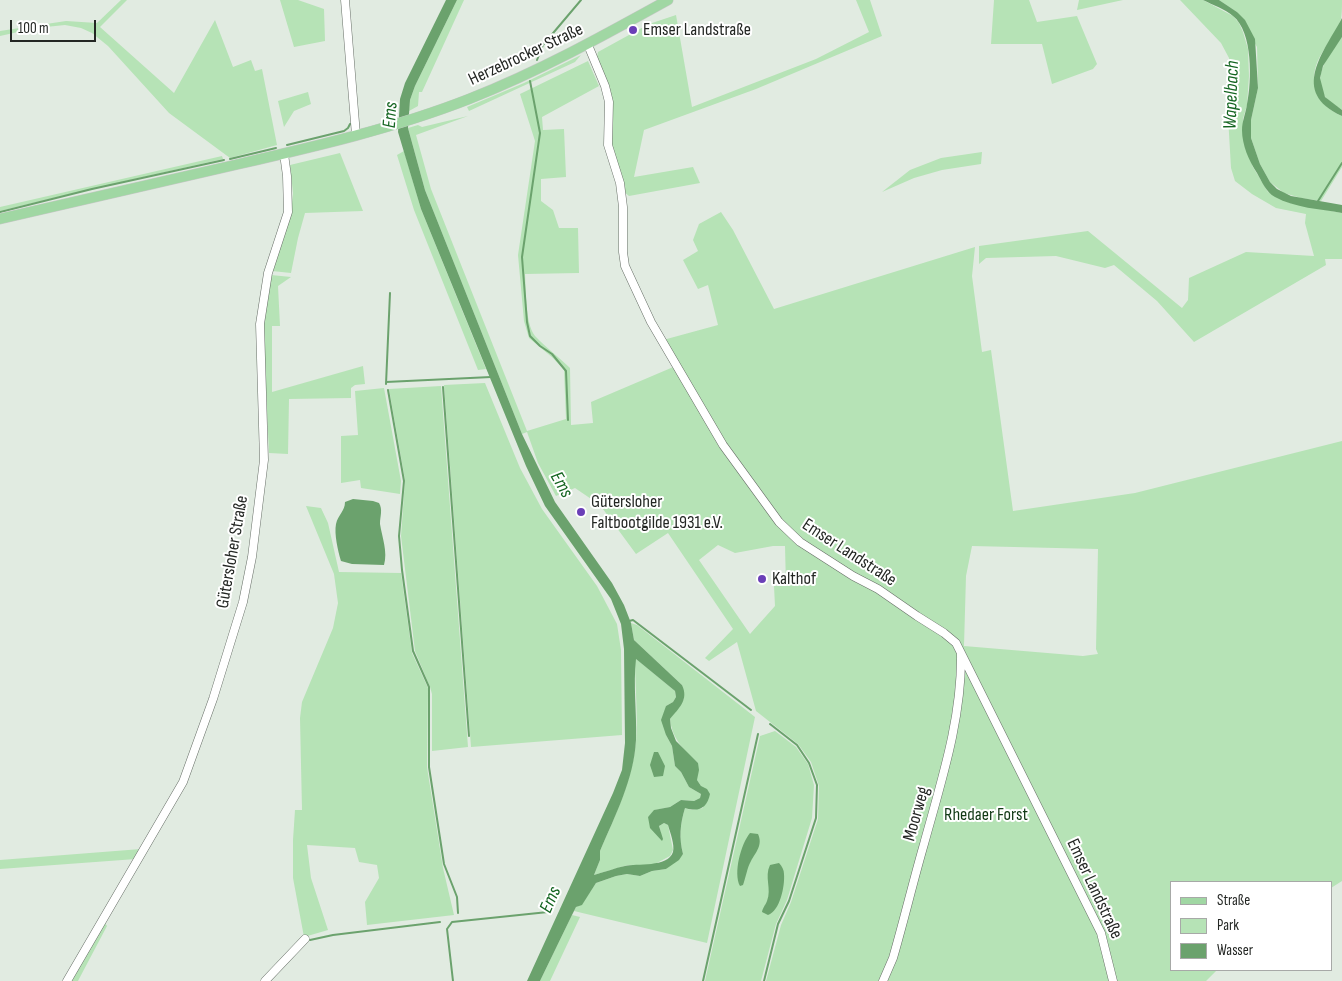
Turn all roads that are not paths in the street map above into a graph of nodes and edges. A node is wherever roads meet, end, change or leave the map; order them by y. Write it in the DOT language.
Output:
graph roads {
  1 [pos="345,0"];
  2 [pos="668,0"];
  3 [pos="588,45"];
  4 [pos="356,135"];
  5 [pos="284,154"];
  6 [pos="0,219"];
  7 [pos="961,652"];
  8 [pos="305,939"];
  9 [pos="67,981"];
  10 [pos="265,981"];
  11 [pos="883,981"];
  12 [pos="1113,981"];
  1 -- 4 [label="street"];
  2 -- 3 [label="main road, Herzebrocker Straße"];
  3 -- 4 [label="main road, Herzebrocker Straße"];
  3 -- 7 [label="street, Emser Landstraße"];
  4 -- 5 [label="main road"];
  5 -- 6 [label="main road"];
  5 -- 9 [label="street, Gütersloher Straße"];
  7 -- 11 [label="street, Moorweg"];
  7 -- 12 [label="street, Emser Landstraße"];
  8 -- 10 [label="street"];
}
